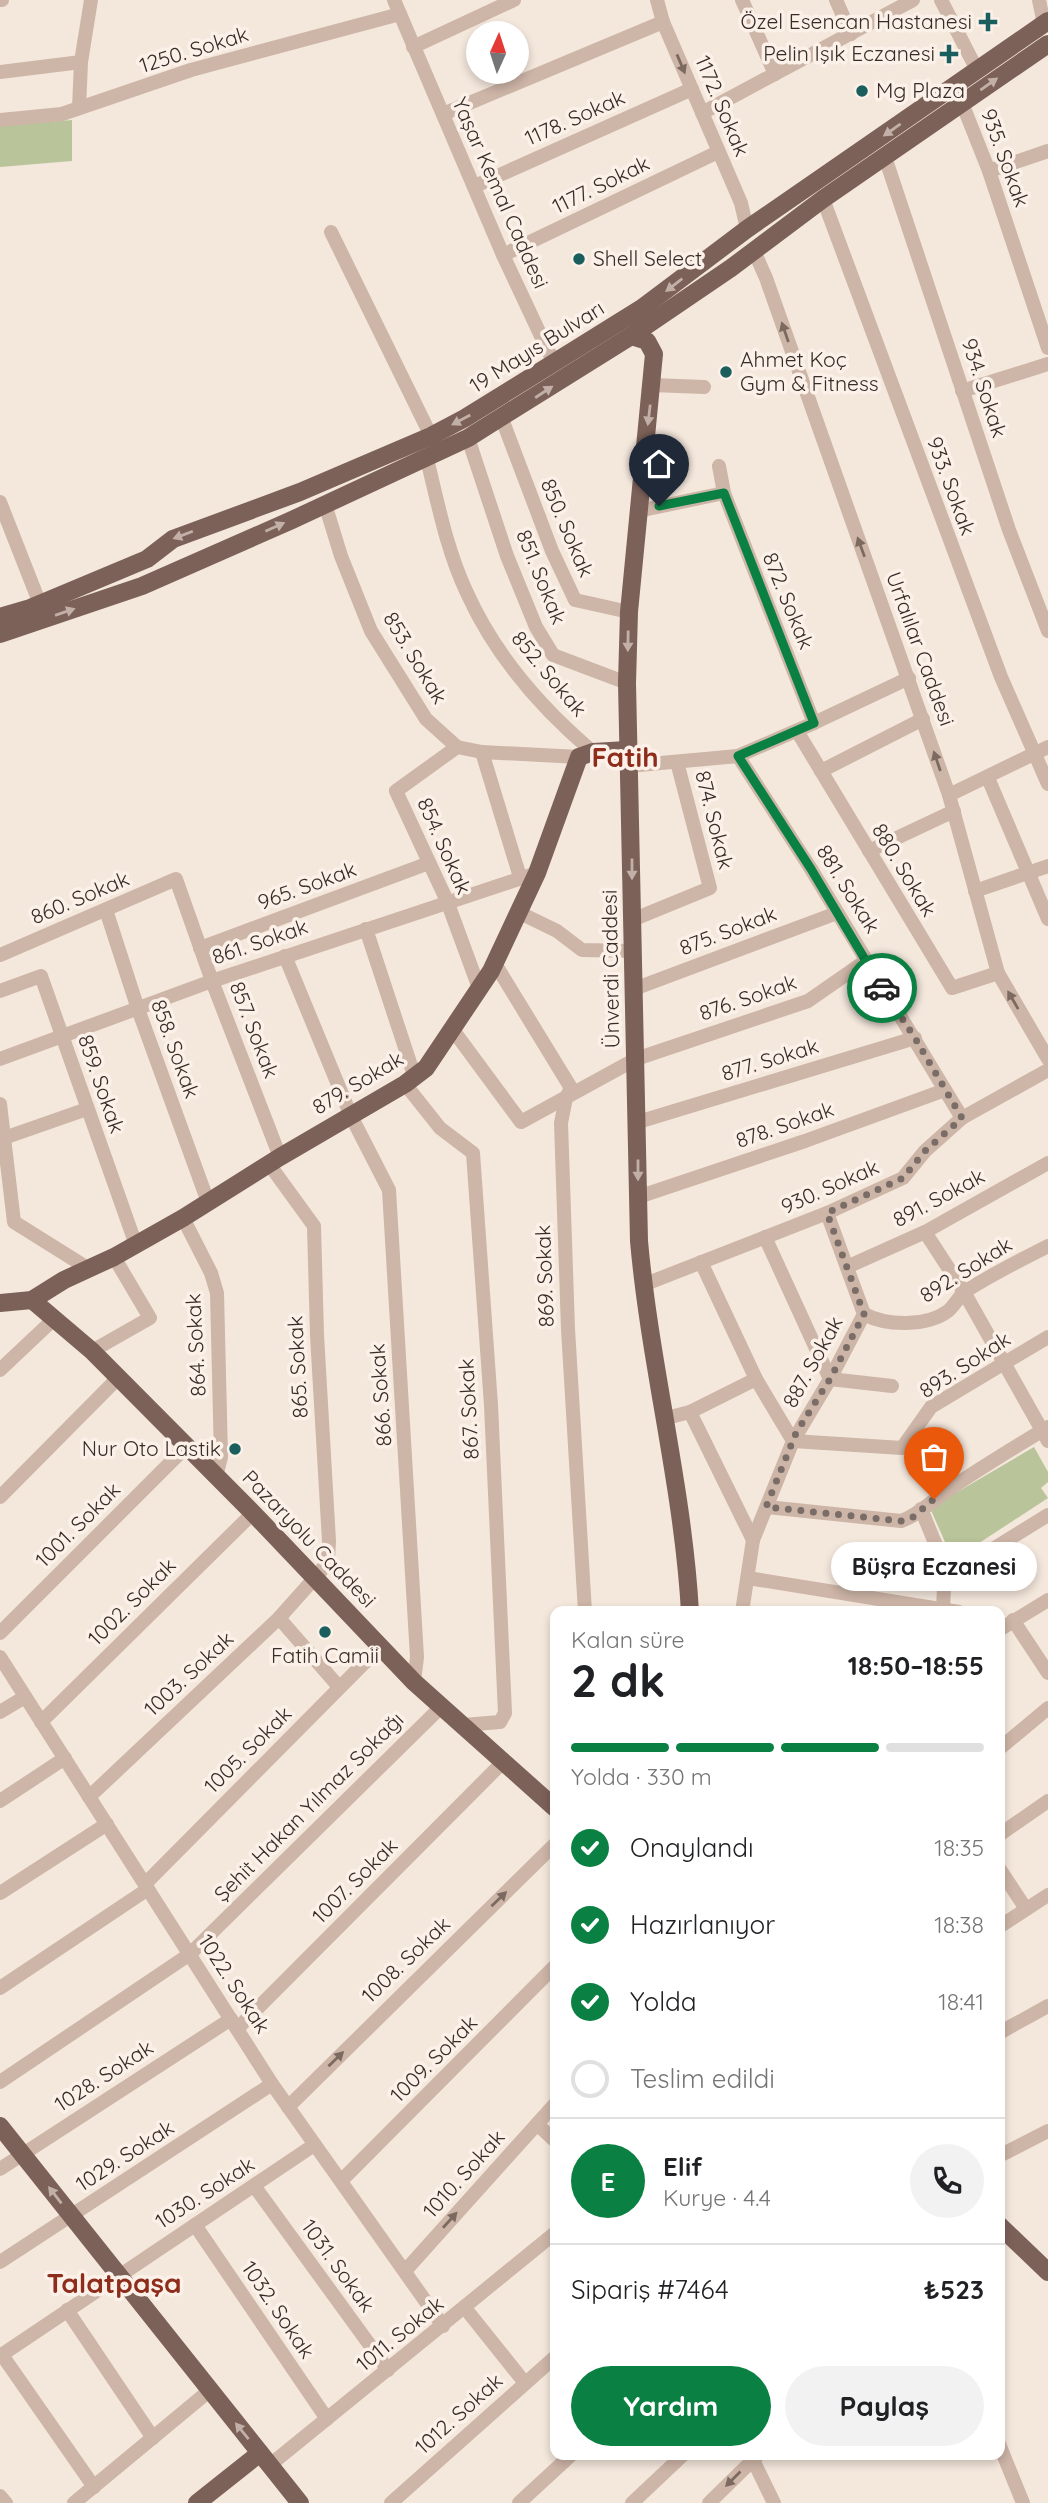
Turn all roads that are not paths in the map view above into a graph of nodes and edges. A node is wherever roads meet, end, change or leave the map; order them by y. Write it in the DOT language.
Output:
graph roads {
  1 [pos="91,0"];
  2 [pos="514,0"];
  3 [pos="657,0"];
  4 [pos="742,0"];
  5 [pos="836,0"];
  6 [pos="913,0"];
  7 [pos="941,0"];
  8 [pos="1039,0"];
  9 [pos="397,7"];
  10 [pos="663,22"];
  11 [pos="1046,22"];
  12 [pos="851,34"];
  13 [pos="1048,44"];
  14 [pos="413,47"];
  15 [pos="81,62"];
  16 [pos="977,70"];
  17 [pos="0,72"];
  18 [pos="775,74"];
  19 [pos="692,89"];
  20 [pos="962,103"];
  21 [pos="79,108"];
  22 [pos="702,113"];
  23 [pos="443,114"];
  24 [pos="0,120"];
  25 [pos="1048,151"];
  26 [pos="718,152"];
  27 [pos="885,156"];
  28 [pos="989,170"];
  29 [pos="475,186"];
  30 [pos="823,199"];
  31 [pos="747,229"];
  32 [pos="331,232"];
  33 [pos="754,251"];
  34 [pos="503,255"];
  35 [pos="632,336"];
  36 [pos="1048,348"];
  37 [pos="557,362"];
  38 [pos="1048,364"];
  39 [pos="652,385"];
  40 [pos="704,387"];
  41 [pos="962,391"];
  42 [pos="502,419"];
  43 [pos="431,436"];
  44 [pos="468,438"];
  45 [pos="427,459"];
  46 [pos="719,466"];
  47 [pos="724,493"];
  48 [pos="0,502"];
  49 [pos="325,505"];
  50 [pos="638,510"];
  51 [pos="40,604"];
  52 [pos="629,612"];
  53 [pos="0,617"];
  54 [pos="1048,631"];
  55 [pos="0,634"];
  56 [pos="909,678"];
  57 [pos="627,683"];
  58 [pos="923,719"];
  59 [pos="814,723"];
  60 [pos="797,731"];
  61 [pos="457,747"];
  62 [pos="1042,751"];
  63 [pos="482,752"];
  64 [pos="586,754"];
  65 [pos="738,756"];
  66 [pos="628,758"];
  67 [pos="677,762"];
  68 [pos="821,771"];
  69 [pos="988,778"];
  70 [pos="1048,783"];
  71 [pos="949,795"];
  72 [pos="954,811"];
  73 [pos="869,851"];
  74 [pos="429,863"];
  75 [pos="1048,866"];
  76 [pos="1028,873"];
  77 [pos="529,875"];
  78 [pos="176,879"];
  79 [pos="975,891"];
  80 [pos="447,901"];
  81 [pos="106,910"];
  82 [pos="518,912"];
  83 [pos="837,913"];
  84 [pos="1048,919"];
  85 [pos="632,920"];
  86 [pos="366,929"];
  87 [pos="200,948"];
  88 [pos="633,951"];
  89 [pos="0,955"];
  90 [pos="285,956"];
  91 [pos="867,960"];
  92 [pos="494,962"];
  93 [pos="998,973"];
  94 [pos="212,981"];
  95 [pos="479,988"];
  96 [pos="634,989"];
  97 [pos="0,990"];
  98 [pos="138,1009"];
  99 [pos="453,1030"];
  100 [pos="63,1038"];
  101 [pos="915,1038"];
  102 [pos="0,1059"];
  103 [pos="636,1059"];
  104 [pos="1048,1059"];
  105 [pos="1048,1070"];
  106 [pos="410,1081"];
  107 [pos="945,1090"];
  108 [pos="566,1098"];
  109 [pos="0,1104"];
  110 [pos="87,1109"];
  111 [pos="351,1116"];
  112 [pos="962,1118"];
  113 [pos="638,1122"];
  114 [pos="4,1138"];
  115 [pos="274,1161"];
  116 [pos="1048,1163"];
  117 [pos="638,1197"];
  118 [pos="208,1202"];
  119 [pos="827,1213"];
  120 [pos="183,1218"];
  121 [pos="925,1232"];
  122 [pos="765,1237"];
  123 [pos="136,1245"];
  124 [pos="1048,1246"];
  125 [pos="114,1257"];
  126 [pos="701,1262"];
  127 [pos="847,1267"];
  128 [pos="89,1269"];
  129 [pos="643,1284"];
  130 [pos="964,1292"];
  131 [pos="32,1300"];
  132 [pos="1,1302"];
  133 [pos="864,1314"];
  134 [pos="55,1318"];
  135 [pos="1048,1337"];
  136 [pos="92,1351"];
  137 [pos="1003,1364"];
  138 [pos="0,1370"];
  139 [pos="118,1378"];
  140 [pos="756,1379"];
  141 [pos="830,1379"];
  142 [pos="892,1385"];
  143 [pos="690,1412"];
  144 [pos="666,1418"];
  145 [pos="1046,1433"];
  146 [pos="793,1441"];
  147 [pos="186,1447"];
  148 [pos="216,1477"];
  149 [pos="0,1497"];
  150 [pos="766,1507"];
  151 [pos="921,1509"];
  152 [pos="253,1513"];
  153 [pos="1048,1516"];
  154 [pos="753,1540"];
  155 [pos="315,1578"];
  156 [pos="747,1578"];
  157 [pos="943,1580"];
  158 [pos="1048,1600"];
  159 [pos="585,1606"];
  160 [pos="689,1606"];
  161 [pos="743,1606"];
  162 [pos="930,1606"];
  163 [pos="943,1606"];
  164 [pos="279,1619"];
  165 [pos="1005,1625"];
  166 [pos="1005,1628"];
  167 [pos="0,1633"];
  168 [pos="381,1646"];
  169 [pos="0,1657"];
  170 [pos="1048,1673"];
  171 [pos="414,1682"];
  172 [pos="340,1687"];
  173 [pos="25,1697"];
  174 [pos="441,1707"];
  175 [pos="1048,1708"];
  176 [pos="0,1713"];
  177 [pos="41,1722"];
  178 [pos="463,1725"];
  179 [pos="1005,1744"];
  180 [pos="65,1758"];
  181 [pos="503,1762"];
  182 [pos="89,1797"];
  183 [pos="0,1801"];
  184 [pos="1048,1801"];
  185 [pos="550,1804"];
  186 [pos="107,1824"];
  187 [pos="1005,1831"];
  188 [pos="550,1849"];
  189 [pos="1005,1877"];
  190 [pos="146,1886"];
  191 [pos="0,1893"];
  192 [pos="1048,1895"];
  193 [pos="1026,1909"];
  194 [pos="1005,1923"];
  195 [pos="190,1954"];
  196 [pos="550,1971"];
  197 [pos="0,1988"];
  198 [pos="1048,2006"];
  199 [pos="234,2024"];
  200 [pos="1005,2030"];
  201 [pos="0,2082"];
  202 [pos="272,2084"];
  203 [pos="288,2106"];
  204 [pos="550,2110"];
  205 [pos="537,2124"];
  206 [pos="0,2126"];
  207 [pos="1048,2131"];
  208 [pos="550,2136"];
  209 [pos="314,2145"];
  210 [pos="1005,2153"];
  211 [pos="23,2154"];
  212 [pos="0,2169"];
  213 [pos="341,2181"];
  214 [pos="255,2187"];
  215 [pos="71,2216"];
  216 [pos="195,2225"];
  217 [pos="1005,2230"];
  218 [pos="550,2237"];
  219 [pos="0,2262"];
  220 [pos="1044,2262"];
  221 [pos="405,2271"];
  222 [pos="118,2275"];
  223 [pos="465,2308"];
  224 [pos="67,2311"];
  225 [pos="443,2326"];
  226 [pos="1,2356"];
  227 [pos="550,2361"];
  228 [pos="388,2370"];
  229 [pos="525,2383"];
  230 [pos="209,2391"];
  231 [pos="327,2419"];
  232 [pos="153,2438"];
  233 [pos="265,2459"];
  234 [pos="1005,2459"];
  235 [pos="566,2460"];
  236 [pos="678,2460"];
  237 [pos="753,2460"];
  238 [pos="756,2460"];
  239 [pos="94,2487"];
  240 [pos="0,2496"];
  241 [pos="6,2503"];
  242 [pos="74,2503"];
  243 [pos="197,2503"];
  244 [pos="300,2503"];
  245 [pos="391,2503"];
  246 [pos="519,2503"];
  247 [pos="632,2503"];
  248 [pos="709,2503"];
  249 [pos="774,2503"];
  250 [pos="1023,2503"];
  1 -- 15 [label="street"];
  2 -- 14 [label="street"];
  3 -- 10 [label="street, 1172. Sokak"];
  4 -- 18 [label="street"];
  5 -- 12 [label="street"];
  6 -- 12 [label="street"];
  7 -- 16 [label="street"];
  8 -- 11 [label="street"];
  9 -- 14 [label="street, Yaşar Kemal Caddesi"];
  9 -- 21 [label="street, 1250. Sokak"];
  10 -- 19 [label="street, 1172. Sokak, one-way"];
  10 -- 23 [label="street"];
  11 -- 16 [label="main road, 19 Mayıs Bulvarı"];
  12 -- 18 [label="street"];
  20 -- 13 [label="main road, 19 Mayıs Bulvarı, one-way"];
  14 -- 23 [label="street, Yaşar Kemal Caddesi"];
  15 -- 17 [label="street"];
  15 -- 21 [label="street"];
  16 -- 31 [label="main road, 19 Mayıs Bulvarı, one-way"];
  18 -- 22 [label="street"];
  19 -- 22 [label="street, 1172. Sokak"];
  19 -- 29 [label="street, 1178. Sokak"];
  20 -- 27 [label="main road, 19 Mayıs Bulvarı"];
  20 -- 28 [label="street, 935. Sokak"];
  21 -- 24 [label="street, 1250. Sokak"];
  22 -- 26 [label="street, 1172. Sokak"];
  23 -- 29 [label="street, Yaşar Kemal Caddesi"];
  25 -- 28 [label="street"];
  26 -- 31 [label="street, 1172. Sokak"];
  26 -- 34 [label="street, 1177. Sokak"];
  27 -- 30 [label="main road, 19 Mayıs Bulvarı"];
  27 -- 41 [label="street, 934. Sokak"];
  28 -- 36 [label="street, 935. Sokak"];
  29 -- 34 [label="street, Yaşar Kemal Caddesi"];
  30 -- 33 [label="main road, 19 Mayıs Bulvarı"];
  30 -- 62 [label="street, 933. Sokak"];
  31 -- 33 [label="main road"];
  31 -- 37 [label="main road, 19 Mayıs Bulvarı, one-way"];
  32 -- 43 [label="street"];
  33 -- 35 [label="main road, 19 Mayıs Bulvarı"];
  56 -- 33 [label="street, Urfalılar Caddesi, one-way"];
  34 -- 37 [label="street, Yaşar Kemal Caddesi"];
  35 -- 39 [label="main road, Ünverdi Caddesi"];
  42 -- 35 [label="main road, 19 Mayıs Bulvarı, one-way"];
  37 -- 43 [label="main road, 19 Mayıs Bulvarı, one-way"];
  38 -- 41 [label="street"];
  39 -- 40 [label="street"];
  39 -- 50 [label="main road, Ünverdi Caddesi, one-way"];
  41 -- 54 [label="street, 934. Sokak"];
  42 -- 44 [label="main road, 19 Mayıs Bulvarı"];
  42 -- 52 [label="street, 850. Sokak"];
  43 -- 51 [label="main road, 19 Mayıs Bulvarı, one-way"];
  44 -- 45 [label="main road, 19 Mayıs Bulvarı"];
  44 -- 57 [label="street, 851. Sokak"];
  45 -- 49 [label="main road, 19 Mayıs Bulvarı"];
  45 -- 64 [label="street, 852. Sokak"];
  46 -- 47 [label="street, 872. Sokak"];
  47 -- 50 [label="street"];
  47 -- 59 [label="street, 872. Sokak"];
  48 -- 51 [label="street"];
  55 -- 49 [label="main road, 19 Mayıs Bulvarı, one-way"];
  49 -- 61 [label="street, 853. Sokak"];
  50 -- 52 [label="main road, Ünverdi Caddesi"];
  51 -- 53 [label="main road, 19 Mayıs Bulvarı"];
  52 -- 57 [label="main road, Ünverdi Caddesi, one-way"];
  56 -- 58 [label="street, Urfalılar Caddesi"];
  56 -- 59 [label="street"];
  57 -- 66 [label="main road, Ünverdi Caddesi"];
  58 -- 68 [label="street"];
  71 -- 58 [label="street, Urfalılar Caddesi, one-way"];
  59 -- 60 [label="street"];
  60 -- 65 [label="street"];
  60 -- 68 [label="street, 880. Sokak"];
  61 -- 63 [label="street"];
  61 -- 74 [label="street, 854. Sokak"];
  62 -- 69 [label="street"];
  62 -- 70 [label="street, 933. Sokak"];
  63 -- 64 [label="street"];
  63 -- 77 [label="street"];
  64 -- 66 [label="main road"];
  64 -- 77 [label="main road, 879. Sokak"];
  65 -- 67 [label="street"];
  65 -- 83 [label="street, 881. Sokak"];
  66 -- 67 [label="street"];
  66 -- 85 [label="main road, Ünverdi Caddesi, one-way"];
  67 -- 85 [label="street, 874. Sokak"];
  68 -- 73 [label="street, 880. Sokak"];
  69 -- 71 [label="street"];
  69 -- 76 [label="street"];
  71 -- 72 [label="street, Urfalılar Caddesi"];
  72 -- 73 [label="street"];
  72 -- 79 [label="street, Urfalılar Caddesi"];
  73 -- 93 [label="street, 880. Sokak"];
  74 -- 80 [label="street, 854. Sokak"];
  74 -- 87 [label="street, 965. Sokak"];
  75 -- 76 [label="street"];
  76 -- 79 [label="street"];
  76 -- 84 [label="street"];
  77 -- 80 [label="street, 861. Sokak"];
  77 -- 82 [label="main road, 879. Sokak"];
  78 -- 81 [label="street, 860. Sokak"];
  78 -- 87 [label="street, 857. Sokak"];
  79 -- 93 [label="street, Urfalılar Caddesi"];
  80 -- 86 [label="street, 861. Sokak"];
  80 -- 95 [label="street, 854. Sokak"];
  81 -- 89 [label="street, 860. Sokak"];
  81 -- 98 [label="street, 858. Sokak"];
  82 -- 88 [label="street"];
  82 -- 92 [label="main road, 879. Sokak"];
  83 -- 91 [label="street, 881. Sokak"];
  83 -- 96 [label="street, 875. Sokak"];
  85 -- 88 [label="main road, Ünverdi Caddesi"];
  86 -- 90 [label="street, 861. Sokak"];
  86 -- 106 [label="street"];
  87 -- 94 [label="street, 857. Sokak"];
  88 -- 96 [label="main road, Ünverdi Caddesi"];
  90 -- 94 [label="street, 861. Sokak"];
  90 -- 111 [label="street, 866. Sokak"];
  91 -- 101 [label="street, 881. Sokak"];
  91 -- 103 [label="street, 876. Sokak"];
  92 -- 95 [label="main road, 879. Sokak"];
  92 -- 108 [label="street, 869. Sokak"];
  104 -- 93 [label="street, Urfalılar Caddesi, one-way"];
  94 -- 98 [label="street, 861. Sokak"];
  94 -- 115 [label="street, 857. Sokak"];
  95 -- 99 [label="main road, 879. Sokak"];
  96 -- 103 [label="main road, Ünverdi Caddesi"];
  97 -- 100 [label="street, 859. Sokak"];
  98 -- 100 [label="street, 861. Sokak"];
  98 -- 118 [label="street, 858. Sokak"];
  99 -- 106 [label="main road, 879. Sokak"];
  99 -- 108 [label="street, 876. Sokak"];
  100 -- 102 [label="street, 861. Sokak"];
  100 -- 110 [label="street, 859. Sokak"];
  101 -- 107 [label="street, 881. Sokak"];
  101 -- 113 [label="street, 877. Sokak"];
  103 -- 108 [label="street, 876. Sokak"];
  103 -- 113 [label="main road, Ünverdi Caddesi"];
  105 -- 112 [label="street, 930. Sokak"];
  106 -- 111 [label="main road, 879. Sokak"];
  106 -- 178 [label="street, 867. Sokak"];
  107 -- 112 [label="street, 881. Sokak"];
  107 -- 117 [label="street, 878. Sokak"];
  108 -- 159 [label="street, 869. Sokak"];
  109 -- 114 [label="street"];
  110 -- 114 [label="street"];
  110 -- 123 [label="street, 859. Sokak"];
  111 -- 115 [label="main road, 879. Sokak"];
  111 -- 171 [label="street, 866. Sokak"];
  112 -- 119 [label="street, 930. Sokak"];
  113 -- 117 [label="main road, Ünverdi Caddesi, one-way"];
  114 -- 128 [label="street"];
  115 -- 118 [label="main road, 879. Sokak"];
  115 -- 155 [label="street, 865. Sokak"];
  116 -- 121 [label="street, 891. Sokak"];
  117 -- 129 [label="main road, Ünverdi Caddesi"];
  118 -- 120 [label="main road, 879. Sokak"];
  119 -- 122 [label="street, 930. Sokak"];
  119 -- 127 [label="street, 887. Sokak"];
  120 -- 123 [label="main road, 879. Sokak"];
  120 -- 148 [label="street, 864. Sokak"];
  121 -- 127 [label="street, 891. Sokak"];
  121 -- 130 [label="street"];
  122 -- 126 [label="street, 930. Sokak"];
  122 -- 141 [label="street"];
  123 -- 125 [label="main road, 879. Sokak"];
  124 -- 130 [label="street, 892. Sokak"];
  125 -- 128 [label="main road, 879. Sokak"];
  125 -- 136 [label="street"];
  126 -- 129 [label="street, 930. Sokak"];
  126 -- 140 [label="street"];
  127 -- 133 [label="street, 887. Sokak"];
  128 -- 131 [label="main road, 879. Sokak"];
  129 -- 144 [label="main road, Ünverdi Caddesi"];
  130 -- 133 [label="street, 892. Sokak"];
  130 -- 137 [label="street"];
  131 -- 132 [label="main road, 879. Sokak"];
  131 -- 134 [label="main road, Pazaryolu Caddesi"];
  133 -- 141 [label="street, 887. Sokak"];
  134 -- 136 [label="main road, Pazaryolu Caddesi"];
  134 -- 138 [label="street"];
  135 -- 137 [label="street, 893. Sokak"];
  136 -- 139 [label="main road, Pazaryolu Caddesi"];
  137 -- 145 [label="street"];
  137 -- 146 [label="street, 893. Sokak"];
  139 -- 147 [label="main road, Pazaryolu Caddesi"];
  139 -- 149 [label="street"];
  140 -- 143 [label="street"];
  140 -- 146 [label="street"];
  141 -- 142 [label="street"];
  141 -- 146 [label="street, 887. Sokak"];
  143 -- 144 [label="street"];
  143 -- 154 [label="street"];
  144 -- 160 [label="main road, Ünverdi Caddesi"];
  145 -- 151 [label="street"];
  146 -- 150 [label="street, 887. Sokak"];
  147 -- 148 [label="main road, Pazaryolu Caddesi"];
  147 -- 167 [label="street, 1001. Sokak"];
  148 -- 152 [label="main road, Pazaryolu Caddesi"];
  150 -- 151 [label="street"];
  150 -- 154 [label="street, 887. Sokak"];
  151 -- 157 [label="street"];
  152 -- 155 [label="main road, Pazaryolu Caddesi"];
  152 -- 177 [label="street, 1002. Sokak"];
  153 -- 157 [label="street"];
  154 -- 156 [label="street, 887. Sokak"];
  155 -- 164 [label="street, 1003. Sokak"];
  155 -- 168 [label="main road, Pazaryolu Caddesi"];
  156 -- 161 [label="street, 887. Sokak"];
  156 -- 162 [label="street"];
  157 -- 163 [label="street"];
  158 -- 165 [label="street"];
  164 -- 172 [label="street"];
  164 -- 182 [label="street, 1003. Sokak"];
  166 -- 170 [label="street"];
  168 -- 171 [label="main road, Pazaryolu Caddesi"];
  168 -- 172 [label="street, 1005. Sokak"];
  169 -- 173 [label="street, 1022. Sokak"];
  171 -- 174 [label="main road, Pazaryolu Caddesi"];
  172 -- 190 [label="street, 1005. Sokak"];
  173 -- 176 [label="street"];
  173 -- 177 [label="street, 1022. Sokak"];
  174 -- 178 [label="main road, Pazaryolu Caddesi"];
  174 -- 195 [label="street, Şehit Hakan Yılmaz Sokağı"];
  175 -- 179 [label="street"];
  177 -- 180 [label="street, 1022. Sokak"];
  178 -- 181 [label="main road, Pazaryolu Caddesi"];
  180 -- 182 [label="street, 1022. Sokak"];
  180 -- 183 [label="street"];
  181 -- 185 [label="main road, Pazaryolu Caddesi"];
  181 -- 199 [label="street, 1007. Sokak"];
  182 -- 186 [label="street, 1022. Sokak"];
  184 -- 187 [label="street"];
  186 -- 190 [label="street, 1022. Sokak"];
  186 -- 191 [label="street"];
  203 -- 188 [label="street, 1008. Sokak, one-way"];
  189 -- 193 [label="street"];
  190 -- 195 [label="street, 1022. Sokak"];
  190 -- 197 [label="street, 1005. Sokak"];
  192 -- 193 [label="street"];
  193 -- 194 [label="street"];
  195 -- 199 [label="street, 1022. Sokak"];
  195 -- 201 [label="street, Şehit Hakan Yılmaz Sokağı"];
  196 -- 213 [label="street, 1009. Sokak"];
  198 -- 200 [label="street"];
  199 -- 202 [label="street, 1022. Sokak"];
  199 -- 211 [label="street, 1028. Sokak"];
  202 -- 203 [label="street, 1022. Sokak"];
  202 -- 215 [label="street, 1029. Sokak"];
  203 -- 209 [label="street, 1022. Sokak"];
  204 -- 205 [label="street, 1010. Sokak"];
  205 -- 208 [label="street"];
  221 -- 205 [label="street, 1010. Sokak, one-way"];
  206 -- 211 [label="main road"];
  207 -- 210 [label="street"];
  209 -- 213 [label="street, 1022. Sokak"];
  209 -- 214 [label="street, 1030. Sokak"];
  211 -- 212 [label="street, 1028. Sokak"];
  215 -- 211 [label="main road, one-way"];
  213 -- 221 [label="street, 1022. Sokak"];
  214 -- 216 [label="street, 1030. Sokak"];
  214 -- 228 [label="street, 1031. Sokak"];
  215 -- 219 [label="street, 1029. Sokak"];
  215 -- 222 [label="main road"];
  216 -- 222 [label="street, 1030. Sokak"];
  216 -- 231 [label="street, 1032. Sokak"];
  217 -- 220 [label="main road"];
  218 -- 223 [label="street, 1011. Sokak"];
  221 -- 225 [label="street, 1022. Sokak"];
  222 -- 224 [label="street, 1030. Sokak"];
  222 -- 230 [label="main road"];
  223 -- 225 [label="street, 1011. Sokak"];
  223 -- 229 [label="street"];
  224 -- 226 [label="street, 1030. Sokak"];
  224 -- 232 [label="street"];
  225 -- 228 [label="street, 1011. Sokak"];
  226 -- 239 [label="street"];
  227 -- 229 [label="street, 1012. Sokak"];
  228 -- 231 [label="street, 1011. Sokak"];
  229 -- 245 [label="street, 1012. Sokak"];
  230 -- 232 [label="street"];
  233 -- 230 [label="main road, one-way"];
  231 -- 233 [label="street, 1011. Sokak"];
  232 -- 239 [label="street"];
  233 -- 243 [label="main road"];
  233 -- 244 [label="main road"];
  234 -- 250 [label="street"];
  235 -- 246 [label="street"];
  236 -- 247 [label="street"];
  237 -- 248 [label="street, one-way"];
  238 -- 249 [label="street"];
  239 -- 242 [label="street"];
  240 -- 241 [label="street"];
}
